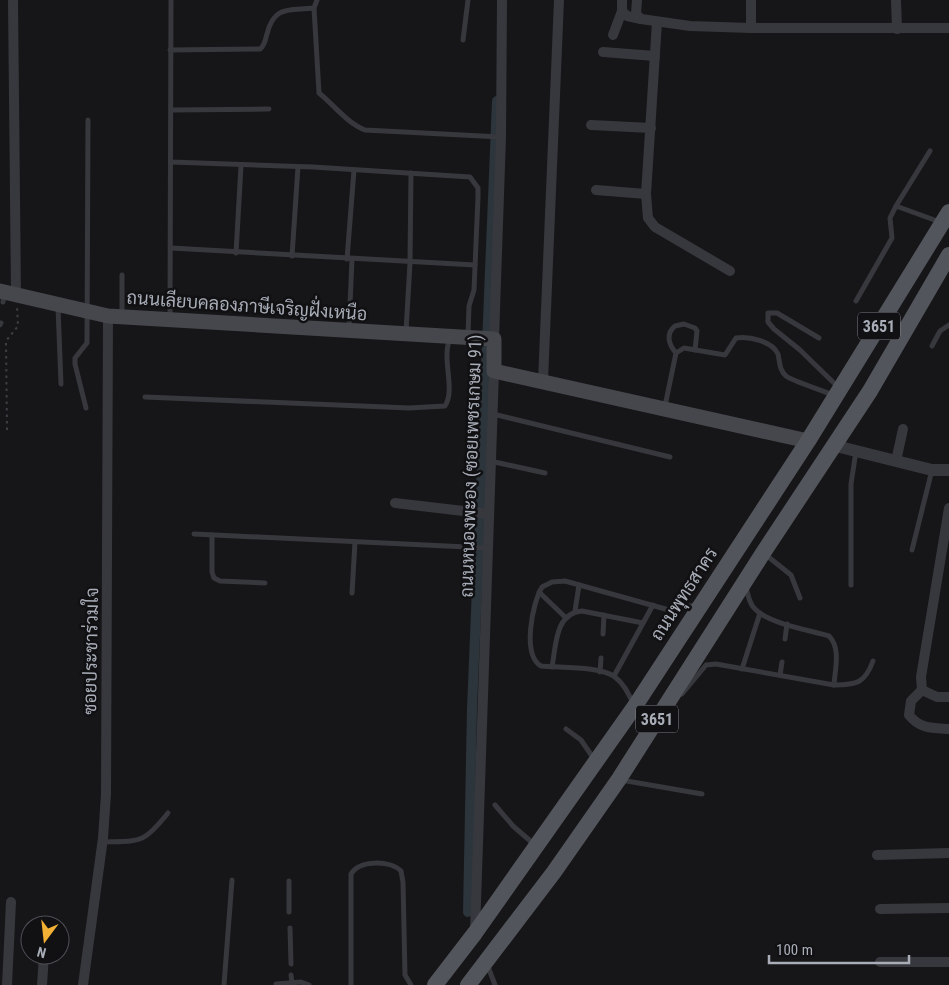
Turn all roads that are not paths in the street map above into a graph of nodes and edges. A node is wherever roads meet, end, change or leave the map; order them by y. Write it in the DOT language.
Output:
graph roads {
  1 [pos="13,0"];
  2 [pos="172,0"];
  3 [pos="317,0"];
  4 [pos="468,0"];
  5 [pos="502,0"];
  6 [pos="560,0"];
  7 [pos="622,0"];
  8 [pos="637,0"];
  9 [pos="752,0"];
  10 [pos="896,0"];
  11 [pos="314,8"];
  12 [pos="622,11"];
  13 [pos="641,19"];
  14 [pos="657,22"];
  15 [pos="750,28"];
  16 [pos="949,28"];
  17 [pos="897,29"];
  18 [pos="613,34"];
  19 [pos="463,40"];
  20 [pos="170,50"];
  21 [pos="602,52"];
  22 [pos="655,56"];
  23 [pos="269,109"];
  24 [pos="172,110"];
  25 [pos="88,120"];
  26 [pos="591,125"];
  27 [pos="651,128"];
  28 [pos="501,137"];
  29 [pos="930,151"];
  30 [pos="171,162"];
  31 [pos="241,166"];
  32 [pos="298,167"];
  33 [pos="354,170"];
  34 [pos="411,173"];
  35 [pos="596,190"];
  36 [pos="646,194"];
  37 [pos="896,206"];
  38 [pos="946,217"];
  39 [pos="171,248"];
  40 [pos="236,253"];
  41 [pos="949,255"];
  42 [pos="292,256"];
  43 [pos="350,259"];
  44 [pos="410,263"];
  45 [pos="475,265"];
  46 [pos="730,271"];
  47 [pos="122,275"];
  48 [pos="6,295"];
  49 [pos="856,300"];
  50 [pos="58,305"];
  51 [pos="87,312"];
  52 [pos="115,316"];
  53 [pos="170,321"];
  54 [pos="949,325"];
  55 [pos="349,331"];
  56 [pos="406,334"];
  57 [pos="450,337"];
  58 [pos="468,338"];
  59 [pos="819,338"];
  60 [pos="494,339"];
  61 [pos="932,346"];
  62 [pos="695,350"];
  63 [pos="676,353"];
  64 [pos="494,370"];
  65 [pos="544,381"];
  66 [pos="61,384"];
  67 [pos="838,393"];
  68 [pos="145,397"];
  69 [pos="86,408"];
  70 [pos="664,408"];
  71 [pos="492,414"];
  72 [pos="903,429"];
  73 [pos="808,441"];
  74 [pos="836,446"];
  75 [pos="856,450"];
  76 [pos="670,457"];
  77 [pos="490,461"];
  78 [pos="896,461"];
  79 [pos="932,470"];
  80 [pos="949,470"];
  81 [pos="545,474"];
  82 [pos="395,503"];
  83 [pos="949,508"];
  84 [pos="489,514"];
  85 [pos="194,534"];
  86 [pos="212,535"];
  87 [pos="355,542"];
  88 [pos="946,544"];
  89 [pos="488,548"];
  90 [pos="912,550"];
  91 [pos="762,553"];
  92 [pos="745,582"];
  93 [pos="265,583"];
  94 [pos="579,584"];
  95 [pos="851,585"];
  96 [pos="539,592"];
  97 [pos="352,593"];
  98 [pos="800,598"];
  99 [pos="701,604"];
  100 [pos="653,605"];
  101 [pos="575,611"];
  102 [pos="760,613"];
  103 [pos="604,615"];
  104 [pos="565,617"];
  105 [pos="643,623"];
  106 [pos="787,624"];
  107 [pos="603,634"];
  108 [pos="785,639"];
  109 [pos="601,658"];
  110 [pos="874,661"];
  111 [pos="782,662"];
  112 [pos="552,667"];
  113 [pos="742,669"];
  114 [pos="600,672"];
  115 [pos="780,675"];
  116 [pos="614,676"];
  117 [pos="834,685"];
  118 [pos="922,690"];
  119 [pos="949,697"];
  120 [pos="635,706"];
  121 [pos="566,729"];
  122 [pos="949,729"];
  123 [pos="640,744"];
  124 [pos="596,761"];
  125 [pos="619,779"];
  126 [pos="702,794"];
  127 [pos="495,805"];
  128 [pos="168,813"];
  129 [pos="102,842"];
  130 [pos="535,845"];
  131 [pos="949,853"];
  132 [pos="877,855"];
  133 [pos="232,880"];
  134 [pos="289,881"];
  135 [pos="11,902"];
  136 [pos="949,908"];
  137 [pos="880,909"];
  138 [pos="289,912"];
  139 [pos="290,928"];
  140 [pos="4,933"];
  141 [pos="475,933"];
  142 [pos="880,962"];
  143 [pos="949,962"];
  144 [pos="291,964"];
  145 [pos="43,965"];
  146 [pos="291,974"];
  147 [pos="477,977"];
  148 [pos="292,983"];
  149 [pos="276,984"];
  150 [pos="7,985"];
  151 [pos="42,985"];
  152 [pos="83,985"];
  153 [pos="224,985"];
  154 [pos="309,985"];
  155 [pos="351,985"];
  156 [pos="411,985"];
  157 [pos="435,985"];
  158 [pos="495,985"];
  1 -- 48 [label="street"];
  2 -- 20 [label="lane"];
  3 -- 11 [label="lane"];
  4 -- 19 [label="lane"];
  5 -- 28 [label="street, ถนนหนองพะอง (ซอยเพชรเกษม 91)"];
  6 -- 65 [label="street"];
  7 -- 12 [label="street"];
  8 -- 13 [label="street"];
  9 -- 15 [label="street"];
  10 -- 17 [label="street"];
  11 -- 20 [label="lane"];
  11 -- 28 [label="lane"];
  12 -- 13 [label="street"];
  12 -- 18 [label="street"];
  13 -- 14 [label="street"];
  14 -- 15 [label="street"];
  14 -- 22 [label="street"];
  15 -- 17 [label="street"];
  16 -- 17 [label="street"];
  20 -- 24 [label="lane"];
  21 -- 22 [label="street"];
  22 -- 27 [label="street"];
  23 -- 24 [label="lane"];
  24 -- 30 [label="lane"];
  25 -- 51 [label="lane"];
  26 -- 27 [label="street"];
  27 -- 36 [label="street"];
  28 -- 60 [label="street, ถนนหนองพะอง (ซอยเพชรเกษม 91)"];
  29 -- 37 [label="lane"];
  30 -- 31 [label="lane"];
  30 -- 39 [label="lane"];
  31 -- 32 [label="lane"];
  31 -- 40 [label="lane"];
  32 -- 33 [label="lane"];
  32 -- 42 [label="lane"];
  33 -- 34 [label="lane"];
  33 -- 43 [label="lane"];
  34 -- 44 [label="lane"];
  34 -- 45 [label="lane"];
  35 -- 36 [label="street"];
  36 -- 46 [label="street"];
  37 -- 38 [label="lane"];
  37 -- 49 [label="lane"];
  38 -- 67 [label="main road, ถนนพุทธสาคร / 3651"];
  39 -- 40 [label="lane"];
  39 -- 53 [label="lane"];
  40 -- 42 [label="lane"];
  41 -- 74 [label="main road, 3651"];
  42 -- 43 [label="lane"];
  43 -- 44 [label="lane"];
  43 -- 55 [label="lane"];
  44 -- 45 [label="lane"];
  44 -- 56 [label="lane"];
  45 -- 58 [label="lane"];
  47 -- 52 [label="lane"];
  48 -- 50 [label="main road, ถนนเลียบคลองภาษีเจริญฝั่งเหนือ"];
  50 -- 51 [label="main road, ถนนเลียบคลองภาษีเจริญฝั่งเหนือ"];
  50 -- 66 [label="lane"];
  51 -- 52 [label="main road, ถนนเลียบคลองภาษีเจริญฝั่งเหนือ"];
  51 -- 69 [label="lane"];
  52 -- 53 [label="main road, ถนนเลียบคลองภาษีเจริญฝั่งเหนือ"];
  52 -- 129 [label="street, ซอยประชาร่วมใจ"];
  53 -- 55 [label="main road, ถนนเลียบคลองภาษีเจริญฝั่งเหนือ"];
  54 -- 61 [label="lane"];
  55 -- 56 [label="main road, ถนนเลียบคลองภาษีเจริญฝั่งเหนือ"];
  56 -- 57 [label="main road, ถนนเลียบคลองภาษีเจริญฝั่งเหนือ"];
  57 -- 58 [label="main road, ถนนเลียบคลองภาษีเจริญฝั่งเหนือ"];
  57 -- 68 [label="lane"];
  58 -- 60 [label="main road, ถนนเลียบคลองภาษีเจริญฝั่งเหนือ"];
  59 -- 67 [label="lane"];
  60 -- 64 [label="main road, ถนนหนองพะอง (ซอยเพชรเกษม 91)"];
  62 -- 63 [label="lane"];
  62 -- 63 [label="lane"];
  62 -- 67 [label="lane"];
  63 -- 70 [label="lane"];
  64 -- 65 [label="main road"];
  64 -- 71 [label="street, ถนนหนองพะอง (ซอยเพชรเกษม 91)"];
  65 -- 70 [label="main road"];
  67 -- 73 [label="main road, ถนนพุทธสาคร / 3651"];
  70 -- 73 [label="main road"];
  71 -- 76 [label="lane"];
  71 -- 77 [label="street, ถนนหนองพะอง (ซอยเพชรเกษม 91)"];
  72 -- 78 [label="street"];
  73 -- 99 [label="main road, ถนนพุทธสาคร / 3651"];
  74 -- 75 [label="street"];
  74 -- 91 [label="main road, 3651"];
  75 -- 78 [label="street"];
  75 -- 95 [label="lane"];
  77 -- 81 [label="lane"];
  77 -- 84 [label="street, ถนนหนองพะอง (ซอยเพชรเกษม 91)"];
  78 -- 79 [label="street"];
  79 -- 80 [label="street"];
  79 -- 90 [label="lane"];
  82 -- 84 [label="street"];
  83 -- 88 [label="street"];
  84 -- 89 [label="street, ถนนหนองพะอง (ซอยเพชรเกษม 91)"];
  85 -- 86 [label="lane"];
  86 -- 87 [label="lane"];
  86 -- 93 [label="lane"];
  87 -- 89 [label="lane"];
  87 -- 97 [label="lane"];
  88 -- 118 [label="street"];
  89 -- 141 [label="street, ถนนหนองพะอง (ซอยเพชรเกษม 91)"];
  91 -- 92 [label="main road, 3651"];
  91 -- 98 [label="lane"];
  92 -- 102 [label="lane"];
  92 -- 123 [label="main road, 3651"];
  94 -- 96 [label="lane"];
  94 -- 100 [label="lane"];
  94 -- 101 [label="lane"];
  96 -- 104 [label="lane"];
  96 -- 112 [label="lane"];
  99 -- 100 [label="lane"];
  99 -- 120 [label="main road, ถนนพุทธสาคร / 3651"];
  100 -- 105 [label="lane"];
  101 -- 103 [label="lane"];
  101 -- 104 [label="lane"];
  102 -- 106 [label="lane"];
  102 -- 113 [label="lane"];
  103 -- 105 [label="lane"];
  103 -- 107 [label="lane"];
  104 -- 112 [label="lane"];
  105 -- 116 [label="lane"];
  106 -- 108 [label="lane"];
  106 -- 117 [label="lane"];
  109 -- 114 [label="lane"];
  110 -- 117 [label="lane"];
  111 -- 115 [label="lane"];
  112 -- 114 [label="lane"];
  113 -- 115 [label="lane"];
  113 -- 123 [label="lane"];
  114 -- 116 [label="lane"];
  115 -- 117 [label="lane"];
  116 -- 120 [label="lane"];
  118 -- 119 [label="street"];
  118 -- 122 [label="street"];
  120 -- 124 [label="main road, ถนนพุทธสาคร / 3651"];
  121 -- 124 [label="lane"];
  123 -- 125 [label="main road, 3651"];
  124 -- 130 [label="main road, ถนนพุทธสาคร / 3651"];
  125 -- 126 [label="lane"];
  125 -- 147 [label="main road, 3651"];
  127 -- 130 [label="lane"];
  128 -- 129 [label="lane"];
  129 -- 152 [label="street, ซอยประชาร่วมใจ"];
  130 -- 141 [label="main road, ถนนพุทธสาคร / 3651"];
  131 -- 132 [label="street"];
  133 -- 153 [label="lane"];
  134 -- 138 [label="lane"];
  135 -- 140 [label="street"];
  136 -- 137 [label="street"];
  139 -- 144 [label="lane"];
  140 -- 150 [label="street"];
  141 -- 157 [label="main road, ถนนพุทธสาคร / 3651"];
  142 -- 143 [label="street"];
  145 -- 151 [label="street"];
  146 -- 148 [label="lane"];
  147 -- 158 [label="lane"];
  148 -- 149 [label="lane"];
  148 -- 154 [label="lane"];
  155 -- 156 [label="lane"];
}
